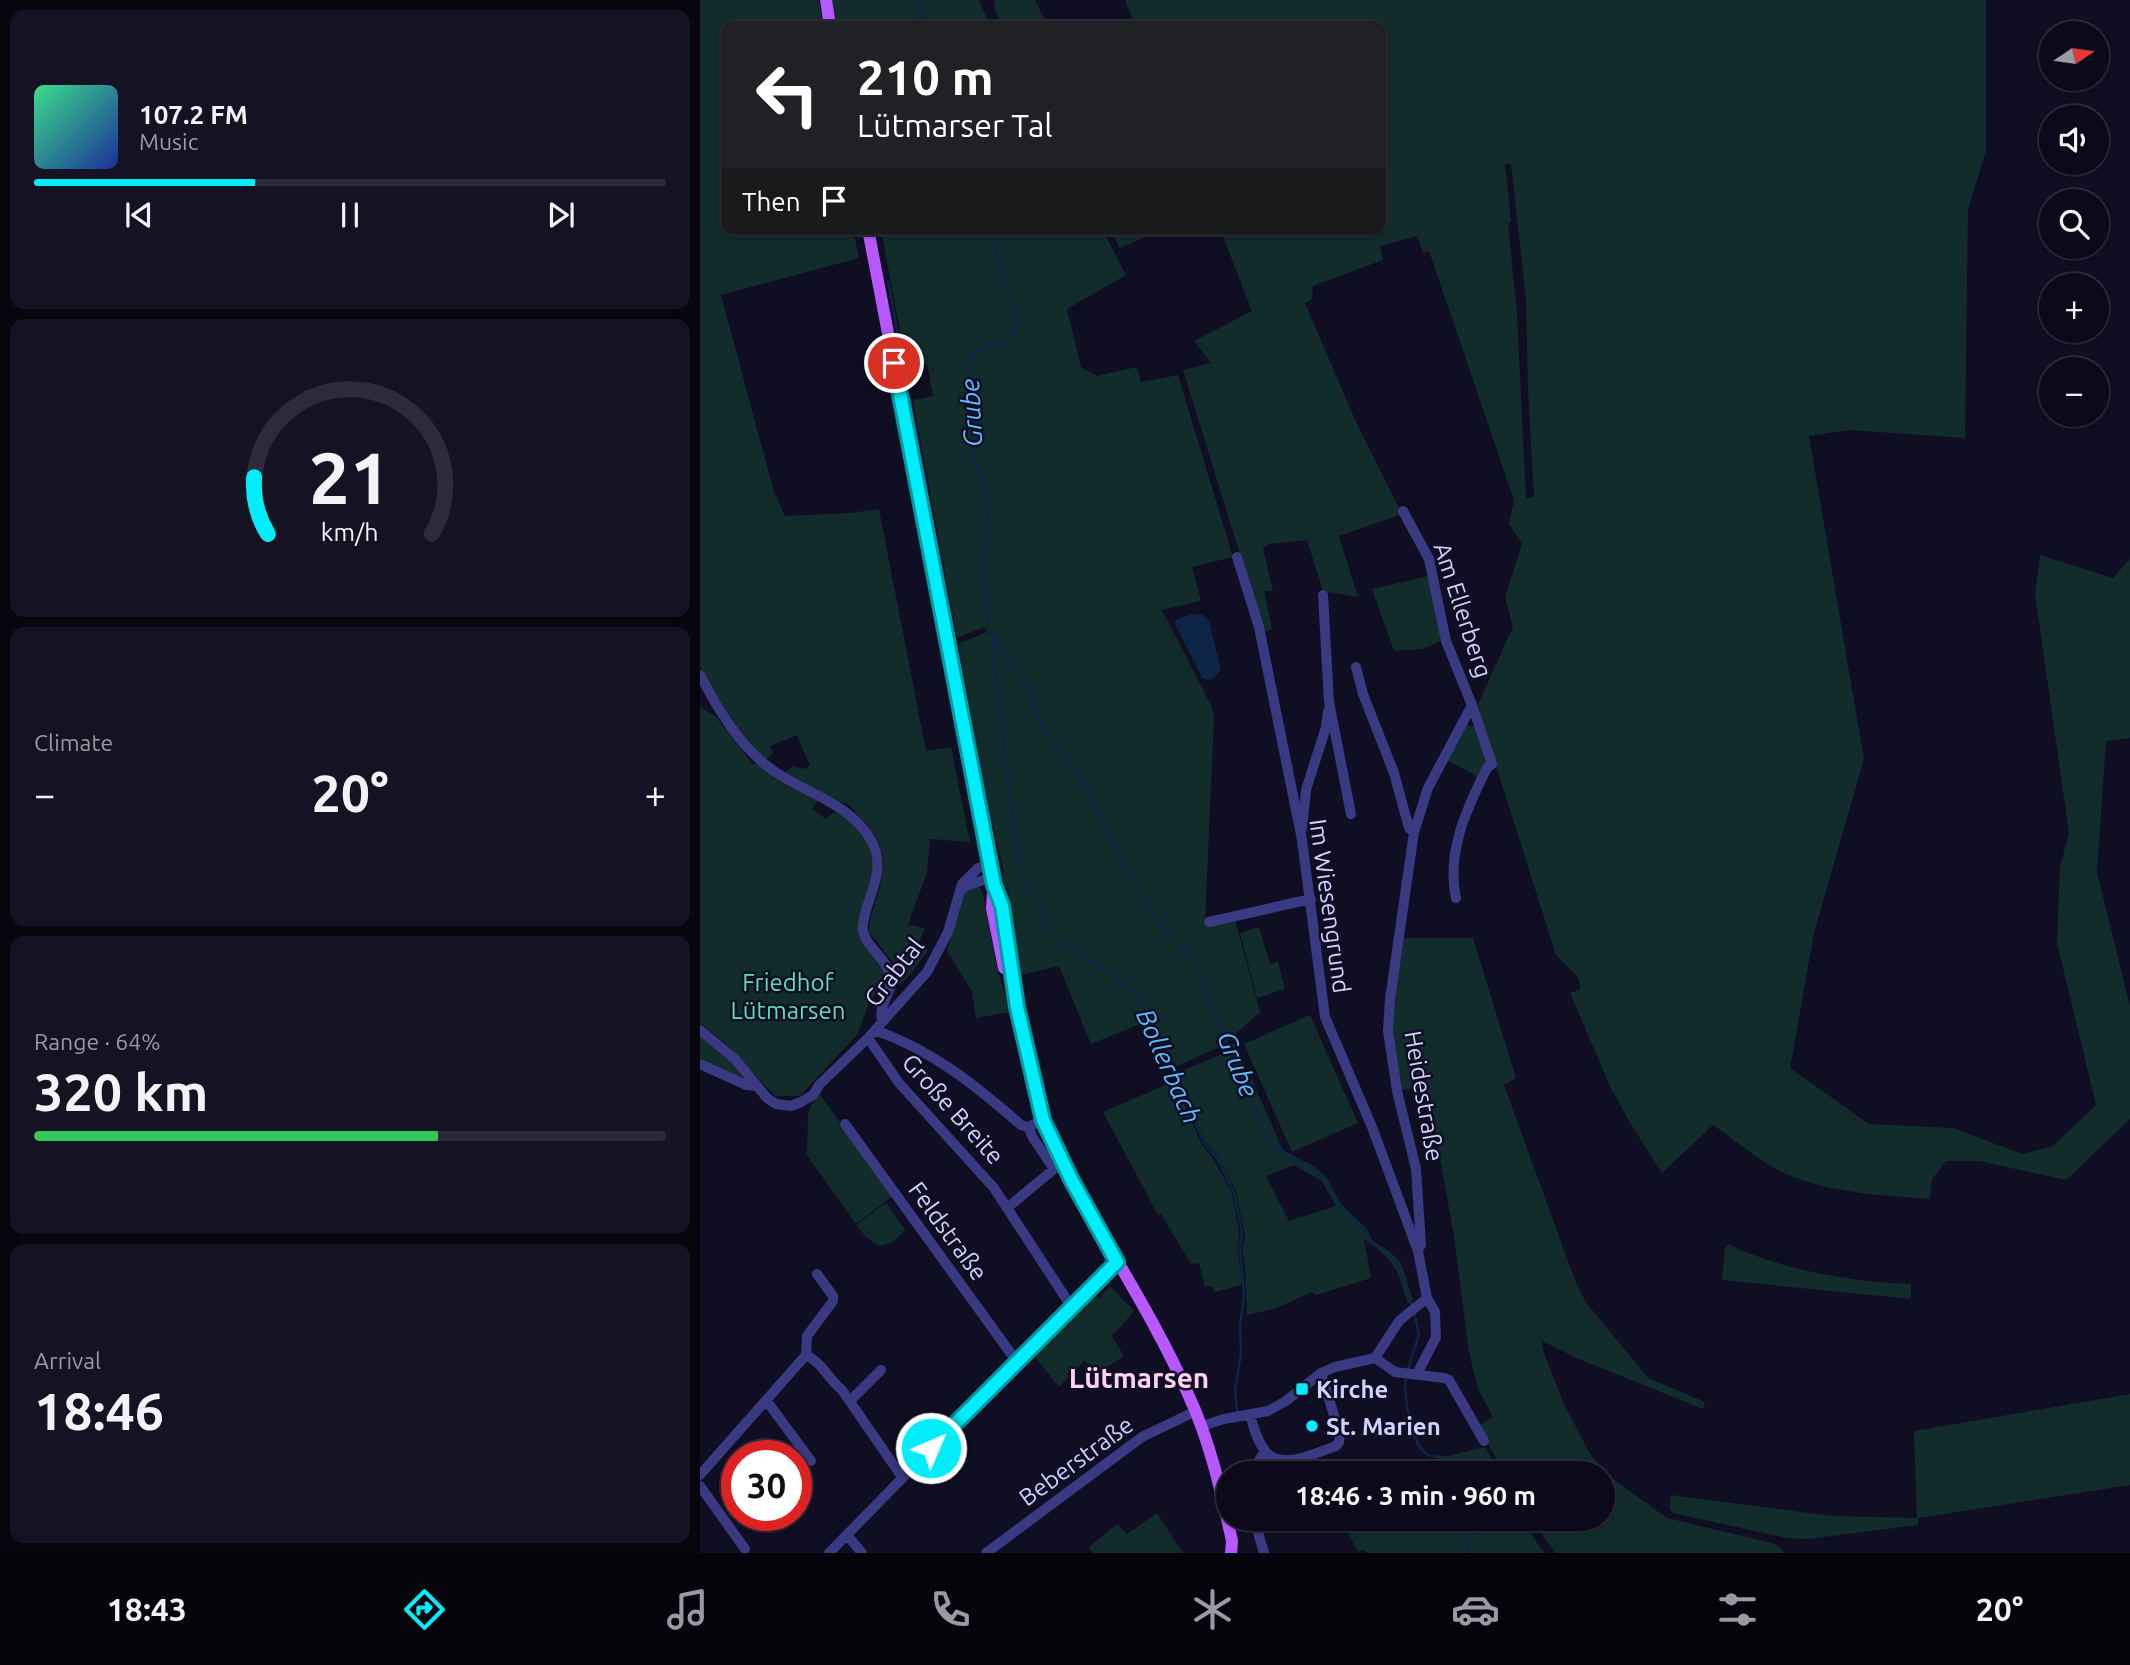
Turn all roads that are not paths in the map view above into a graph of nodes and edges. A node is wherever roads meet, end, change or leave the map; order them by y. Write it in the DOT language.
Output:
graph roads {
  1 [pos="826,0"];
  2 [pos="829,21"];
  3 [pos="869,235"];
  4 [pos="1403,511"];
  5 [pos="1237,557"];
  6 [pos="1324,595"];
  7 [pos="1356,667"];
  8 [pos="700,675"];
  9 [pos="1329,702"];
  10 [pos="1472,705"];
  11 [pos="1351,814"];
  12 [pos="1414,832"];
  13 [pos="1301,840"];
  14 [pos="992,876"];
  15 [pos="1456,898"];
  16 [pos="1311,900"];
  17 [pos="1209,922"];
  18 [pos="882,1020"];
  19 [pos="700,1030"];
  20 [pos="871,1034"];
  21 [pos="700,1064"];
  22 [pos="757,1086"];
  23 [pos="1043,1120"];
  24 [pos="845,1124"];
  25 [pos="1028,1127"];
  26 [pos="1007,1208"];
  27 [pos="1418,1251"];
  28 [pos="1117,1262"];
  29 [pos="817,1273"];
  30 [pos="1422,1301"];
  31 [pos="1071,1306"];
  32 [pos="806,1354"];
  33 [pos="1375,1358"];
  34 [pos="1017,1362"];
  35 [pos="881,1370"];
  36 [pos="1321,1373"];
  37 [pos="1410,1374"];
  38 [pos="766,1400"];
  39 [pos="850,1401"];
  40 [pos="1196,1411"];
  41 [pos="1250,1415"];
  42 [pos="1202,1426"];
  43 [pos="796,1440"];
  44 [pos="1484,1441"];
  45 [pos="1265,1451"];
  46 [pos="1258,1461"];
  47 [pos="700,1475"];
  48 [pos="902,1477"];
  49 [pos="700,1486"];
  50 [pos="1258,1531"];
  51 [pos="847,1535"];
  52 [pos="745,1549"];
  53 [pos="829,1553"];
  54 [pos="862,1553"];
  55 [pos="986,1553"];
  56 [pos="1231,1553"];
  57 [pos="1264,1553"];
  1 -- 2 [label="main road"];
  3 -- 14 [label="main road"];
  4 -- 10 [label="street, Am Ellerberg"];
  5 -- 13 [label="street, Im Wiesengrund"];
  6 -- 9 [label="street"];
  7 -- 12 [label="street"];
  8 -- 18 [label="street"];
  9 -- 11 [label="street"];
  9 -- 13 [label="street"];
  10 -- 12 [label="street, Heidestraße"];
  10 -- 15 [label="street, Am Ellerberg"];
  12 -- 27 [label="street, Heidestraße"];
  13 -- 16 [label="street, Im Wiesengrund"];
  14 -- 18 [label="street, Grabtal"];
  14 -- 23 [label="main road"];
  16 -- 17 [label="street"];
  16 -- 27 [label="street, Im Wiesengrund"];
  18 -- 20 [label="street, Grabtal"];
  19 -- 22 [label="street"];
  20 -- 22 [label="street, Grabtal"];
  20 -- 25 [label="street"];
  20 -- 26 [label="street, Große Breite"];
  21 -- 22 [label="street, Grabtal"];
  23 -- 25 [label="street"];
  23 -- 28 [label="main road"];
  24 -- 34 [label="street, Feldstraße"];
  25 -- 26 [label="street, Große Breite"];
  26 -- 31 [label="street, Große Breite"];
  27 -- 30 [label="street, Heidestraße"];
  28 -- 31 [label="street"];
  28 -- 40 [label="main road"];
  29 -- 32 [label="street"];
  30 -- 33 [label="street"];
  30 -- 37 [label="street, Heidestraße"];
  31 -- 34 [label="street"];
  32 -- 38 [label="street"];
  32 -- 39 [label="street"];
  33 -- 36 [label="street"];
  33 -- 37 [label="street"];
  34 -- 48 [label="street"];
  35 -- 39 [label="street"];
  36 -- 41 [label="street"];
  36 -- 45 [label="street"];
  37 -- 44 [label="street"];
  38 -- 43 [label="street"];
  38 -- 47 [label="street"];
  39 -- 48 [label="street"];
  40 -- 42 [label="main road"];
  40 -- 55 [label="street, Beberstraße"];
  41 -- 42 [label="street"];
  41 -- 45 [label="street"];
  42 -- 56 [label="main road"];
  45 -- 46 [label="street"];
  48 -- 51 [label="street"];
  49 -- 52 [label="street"];
  50 -- 57 [label="street"];
  51 -- 53 [label="street"];
  51 -- 54 [label="street"];
}
